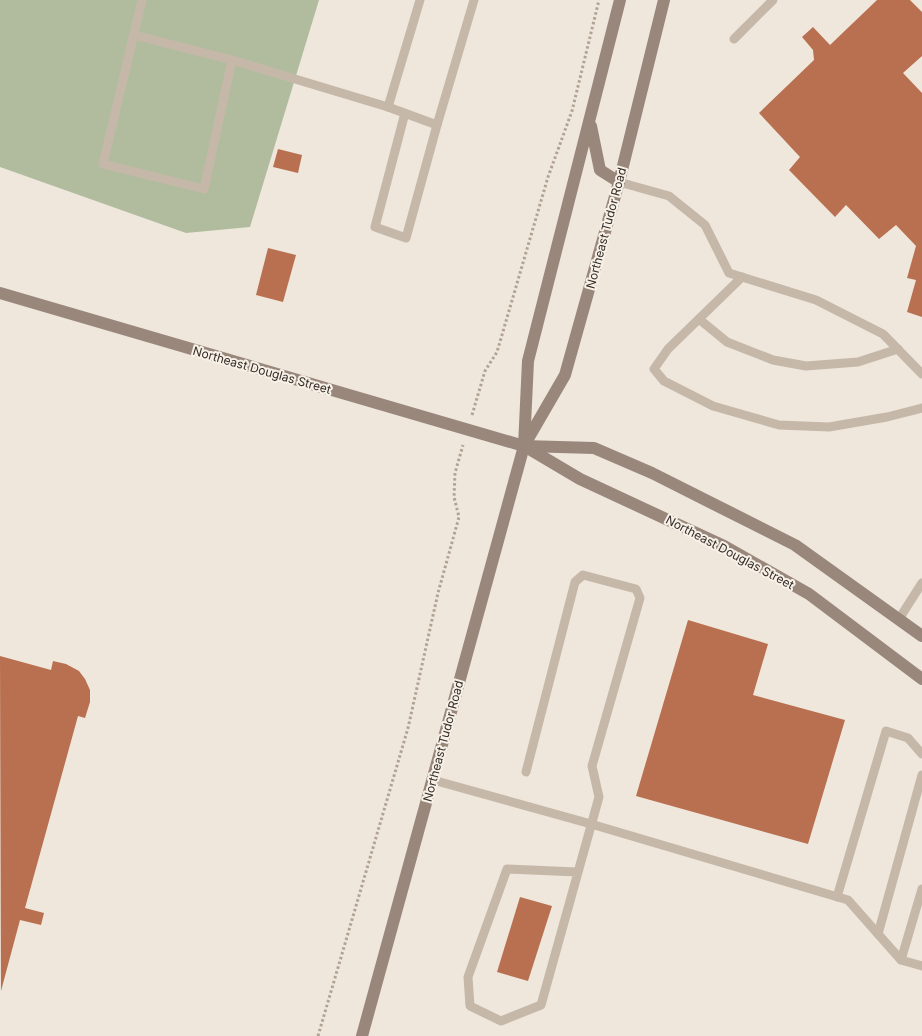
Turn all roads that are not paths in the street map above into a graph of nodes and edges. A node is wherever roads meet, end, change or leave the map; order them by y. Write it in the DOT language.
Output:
graph roads {
  1 [pos="142,0"];
  2 [pos="420,0"];
  3 [pos="474,0"];
  4 [pos="620,0"];
  5 [pos="664,0"];
  6 [pos="773,0"];
  7 [pos="134,36"];
  8 [pos="734,39"];
  9 [pos="232,60"];
  10 [pos="388,107"];
  11 [pos="405,113"];
  12 [pos="590,118"];
  13 [pos="437,125"];
  14 [pos="619,182"];
  15 [pos="742,277"];
  16 [pos="0,293"];
  17 [pos="699,319"];
  18 [pos="898,349"];
  19 [pos="922,374"];
  20 [pos="922,408"];
  21 [pos="524,446"];
  22 [pos="922,583"];
  23 [pos="899,620"];
  24 [pos="922,636"];
  25 [pos="922,679"];
  26 [pos="922,754"];
  27 [pos="526,772"];
  28 [pos="922,775"];
  29 [pos="433,780"];
  30 [pos="590,824"];
  31 [pos="578,872"];
  32 [pos="922,889"];
  33 [pos="837,897"];
  34 [pos="878,934"];
  35 [pos="902,960"];
  36 [pos="922,966"];
  37 [pos="362,1036"];
  1 -- 7 [label="lane"];
  2 -- 10 [label="lane"];
  3 -- 13 [label="lane"];
  4 -- 12 [label="street, Northeast Tudor Road"];
  5 -- 14 [label="street, Northeast Tudor Road"];
  6 -- 8 [label="lane"];
  7 -- 9 [label="lane"];
  7 -- 9 [label="lane"];
  9 -- 10 [label="lane"];
  10 -- 11 [label="lane"];
  11 -- 13 [label="lane"];
  11 -- 13 [label="lane"];
  12 -- 14 [label="street"];
  12 -- 21 [label="street, Northeast Tudor Road"];
  14 -- 15 [label="lane"];
  14 -- 21 [label="street, Northeast Tudor Road"];
  15 -- 17 [label="lane"];
  15 -- 18 [label="lane"];
  16 -- 21 [label="street, Northeast Douglas Street"];
  17 -- 18 [label="lane"];
  17 -- 20 [label="lane"];
  18 -- 19 [label="lane"];
  21 -- 23 [label="street, Northeast Douglas Street"];
  21 -- 25 [label="street, Northeast Douglas Street"];
  21 -- 29 [label="street, Northeast Tudor Road"];
  22 -- 23 [label="lane"];
  23 -- 24 [label="street, Northeast Douglas Street"];
  26 -- 33 [label="lane"];
  27 -- 30 [label="lane"];
  28 -- 34 [label="lane"];
  29 -- 30 [label="lane"];
  29 -- 37 [label="street, Northeast Tudor Road"];
  30 -- 31 [label="lane"];
  30 -- 33 [label="lane"];
  31 -- 31 [label="lane"];
  32 -- 35 [label="lane"];
  33 -- 34 [label="lane"];
  34 -- 35 [label="lane"];
  35 -- 36 [label="lane"];
}
